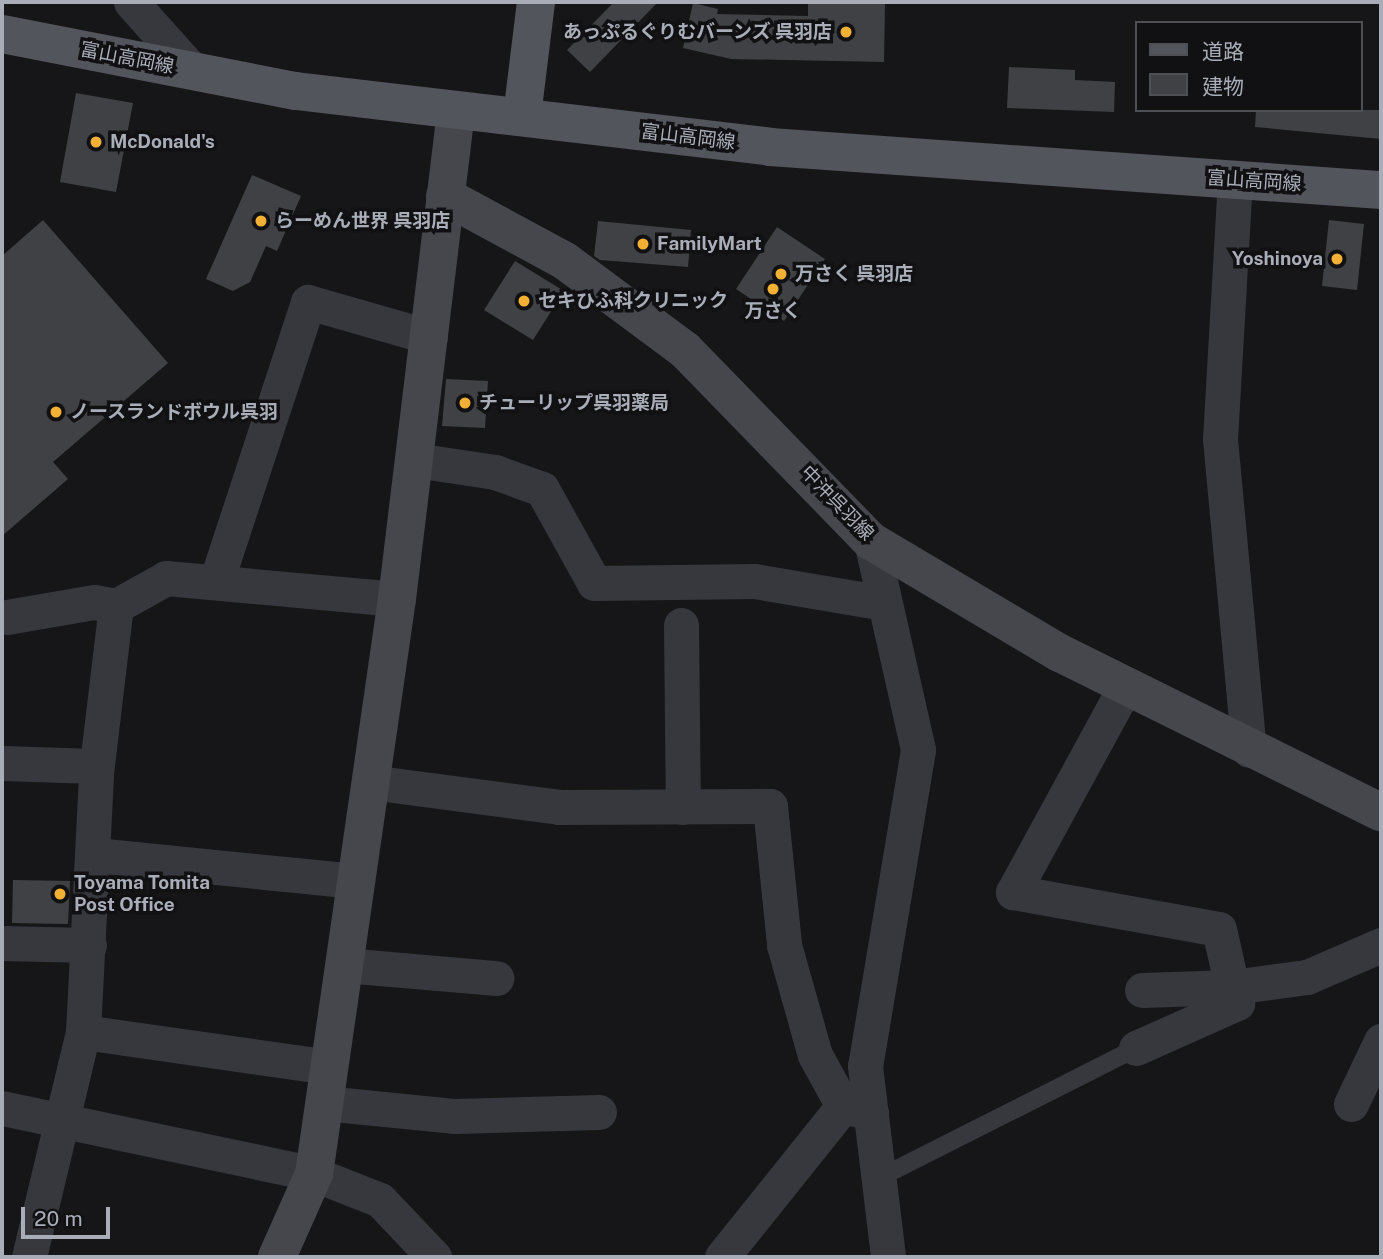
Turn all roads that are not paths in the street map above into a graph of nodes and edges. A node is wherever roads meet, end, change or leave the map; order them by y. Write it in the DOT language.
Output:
graph roads {
  1 [pos="131,2"];
  2 [pos="536,2"];
  3 [pos="2,34"];
  4 [pos="193,71"];
  5 [pos="456,111"];
  6 [pos="522,117"];
  7 [pos="1236,179"];
  8 [pos="1381,190"];
  9 [pos="445,196"];
  10 [pos="430,337"];
  11 [pos="415,460"];
  12 [pos="871,541"];
  13 [pos="216,582"];
  14 [pos="397,599"];
  15 [pos="884,603"];
  16 [pos="116,606"];
  17 [pos="4,617"];
  18 [pos="681,625"];
  19 [pos="1125,687"];
  20 [pos="1249,750"];
  21 [pos="2,763"];
  22 [pos="96,766"];
  23 [pos="370,782"];
  24 [pos="683,807"];
  25 [pos="1381,812"];
  26 [pos="94,855"];
  27 [pos="356,881"];
  28 [pos="2,943"];
  29 [pos="89,944"];
  30 [pos="1381,945"];
  31 [pos="344,965"];
  32 [pos="496,978"];
  33 [pos="1232,988"];
  34 [pos="1142,990"];
  35 [pos="83,1032"];
  36 [pos="1381,1041"];
  37 [pos="1136,1048"];
  38 [pos="326,1085"];
  39 [pos="1351,1104"];
  40 [pos="2,1108"];
  41 [pos="857,1109"];
  42 [pos="599,1112"];
  43 [pos="66,1121"];
  44 [pos="314,1174"];
  45 [pos="879,1178"];
  46 [pos="29,1257"];
  47 [pos="277,1257"];
  48 [pos="434,1257"];
  49 [pos="722,1257"];
  50 [pos="888,1257"];
  1 -- 4 [label="street"];
  2 -- 6 [label="main road"];
  3 -- 4 [label="main road, 富山高岡線"];
  4 -- 5 [label="main road, 富山高岡線"];
  5 -- 6 [label="main road, 富山高岡線"];
  5 -- 9 [label="main road"];
  6 -- 7 [label="main road, 富山高岡線"];
  7 -- 8 [label="main road, 富山高岡線"];
  7 -- 20 [label="street"];
  9 -- 10 [label="main road"];
  9 -- 12 [label="main road, 中沖呉羽線"];
  10 -- 11 [label="main road"];
  10 -- 13 [label="street"];
  11 -- 14 [label="main road"];
  11 -- 15 [label="street"];
  12 -- 15 [label="street"];
  12 -- 19 [label="main road, 中沖呉羽線"];
  13 -- 14 [label="street"];
  13 -- 16 [label="street"];
  14 -- 23 [label="main road"];
  15 -- 41 [label="street"];
  16 -- 17 [label="street"];
  16 -- 22 [label="street"];
  18 -- 24 [label="street"];
  19 -- 20 [label="main road, 中沖呉羽線"];
  19 -- 33 [label="street"];
  20 -- 25 [label="main road, 中沖呉羽線"];
  21 -- 22 [label="street"];
  22 -- 26 [label="street"];
  23 -- 24 [label="street"];
  23 -- 27 [label="main road"];
  24 -- 41 [label="street"];
  26 -- 27 [label="street"];
  26 -- 29 [label="street"];
  27 -- 31 [label="main road"];
  28 -- 29 [label="street"];
  29 -- 35 [label="street"];
  30 -- 33 [label="street"];
  31 -- 32 [label="street"];
  31 -- 38 [label="main road"];
  33 -- 34 [label="street"];
  33 -- 37 [label="street"];
  35 -- 38 [label="street"];
  35 -- 43 [label="street"];
  36 -- 39 [label="street"];
  37 -- 45 [label="lane"];
  38 -- 42 [label="street"];
  38 -- 44 [label="main road"];
  40 -- 43 [label="street"];
  41 -- 45 [label="street"];
  41 -- 49 [label="street"];
  43 -- 44 [label="street"];
  43 -- 46 [label="street"];
  44 -- 47 [label="main road"];
  44 -- 48 [label="street"];
  45 -- 50 [label="street"];
}
